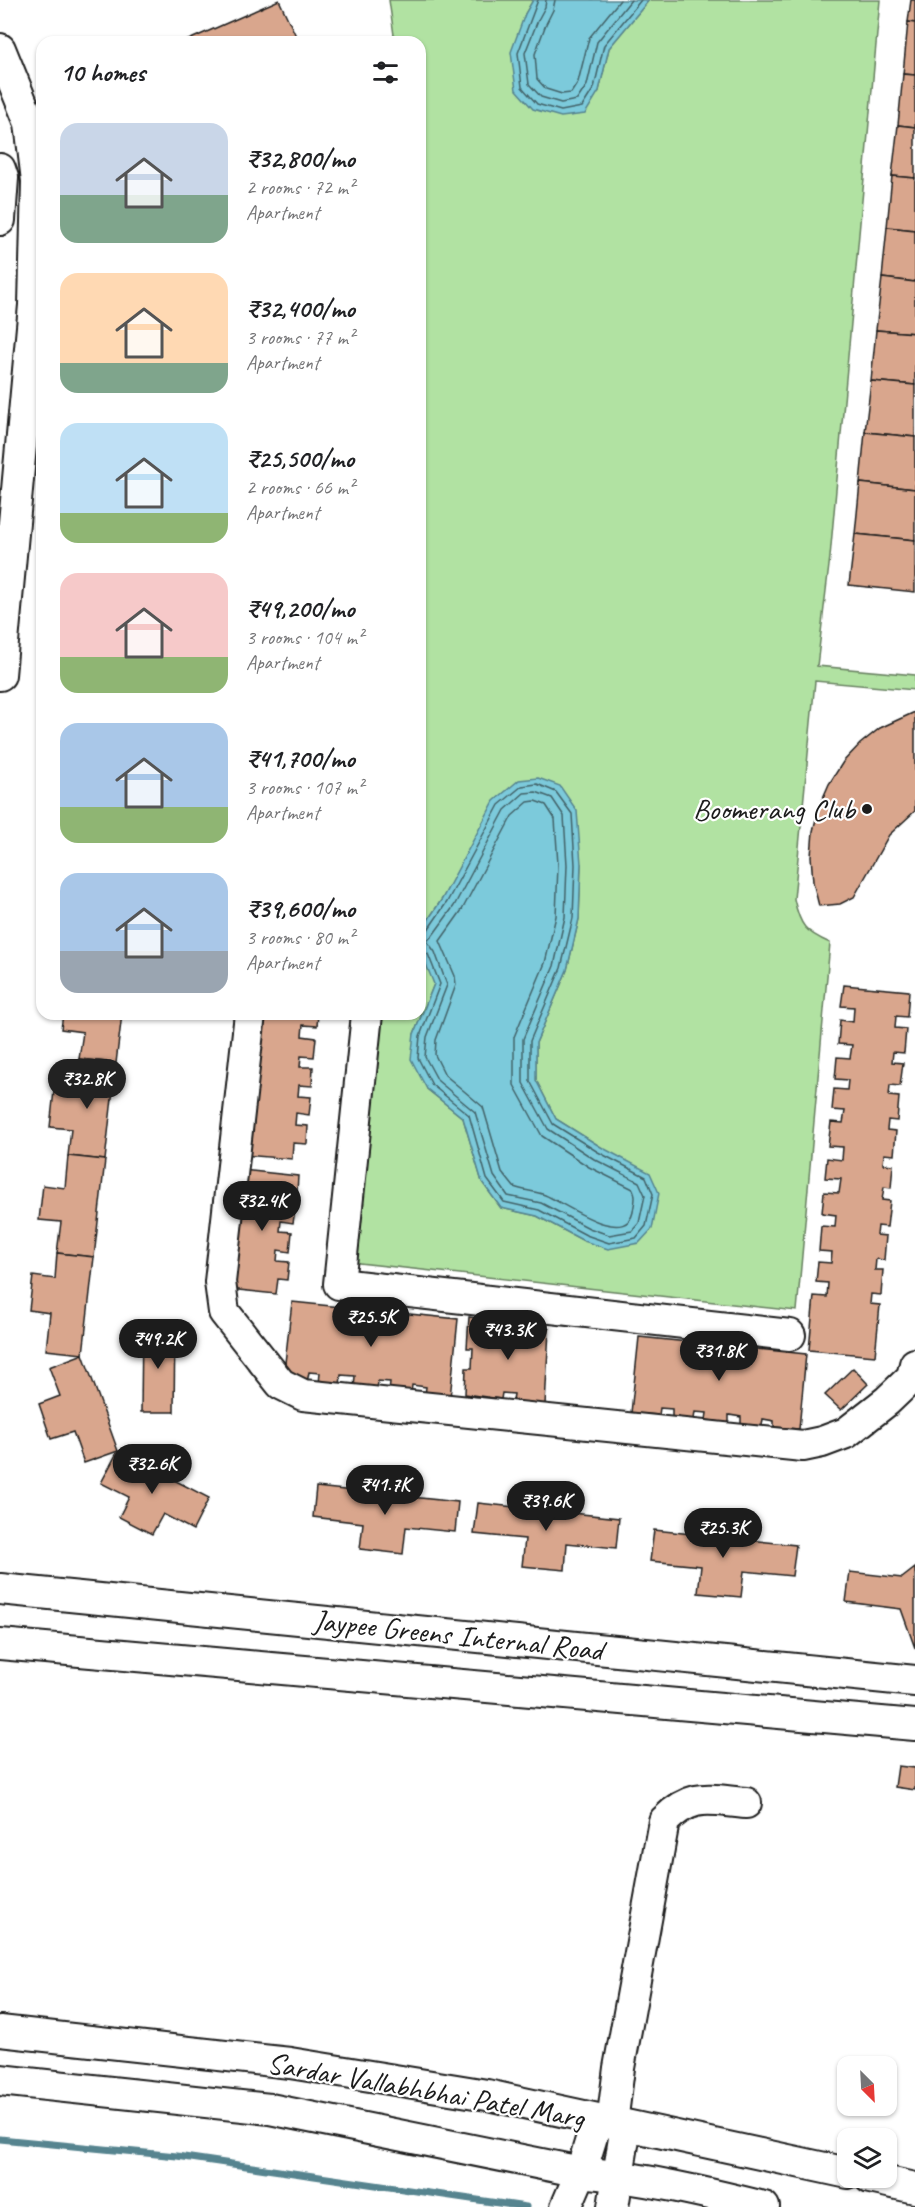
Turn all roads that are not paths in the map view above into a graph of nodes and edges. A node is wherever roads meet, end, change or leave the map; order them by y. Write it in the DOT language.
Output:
graph roads {
  1 [pos="0,49"];
  2 [pos="0,169"];
  3 [pos="36,173"];
  4 [pos="0,220"];
  5 [pos="36,222"];
  6 [pos="12,412"];
  7 [pos="30,480"];
  8 [pos="0,675"];
  9 [pos="249,1020"];
  10 [pos="366,1020"];
  11 [pos="790,1335"];
  12 [pos="915,1364"];
  13 [pos="0,1589"];
  14 [pos="0,1644"];
  15 [pos="915,1681"];
  16 [pos="915,1725"];
  17 [pos="746,1803"];
  18 [pos="0,2031"];
  19 [pos="0,2080"];
  20 [pos="612,2123"];
  21 [pos="837,2171"];
  22 [pos="581,2172"];
  23 [pos="617,2176"];
  24 [pos="897,2184"];
  25 [pos="915,2188"];
  26 [pos="566,2207"];
  27 [pos="613,2207"];
  28 [pos="764,2207"];
  1 -- 3 [label="street"];
  2 -- 4 [label="street"];
  5 -- 6 [label="street"];
  6 -- 7 [label="street"];
  7 -- 8 [label="street"];
  9 -- 12 [label="street"];
  10 -- 11 [label="street"];
  13 -- 15 [label="street, Jaypee Greens Internal Road"];
  14 -- 16 [label="street, Jaypee Greens Internal Road"];
  17 -- 20 [label="street"];
  18 -- 20 [label="street, Sardar Vallabhbhai Patel Marg"];
  19 -- 22 [label="street, Sardar Vallabhbhai Patel Marg"];
  20 -- 21 [label="street, Sardar Vallabhbhai Patel Marg"];
  20 -- 22 [label="street"];
  20 -- 23 [label="street"];
  22 -- 23 [label="street, Sardar Vallabhbhai Patel Marg"];
  22 -- 26 [label="street"];
  23 -- 27 [label="street"];
  23 -- 28 [label="street, Sardar Vallabhbhai Patel Marg"];
  24 -- 25 [label="street"];
}
